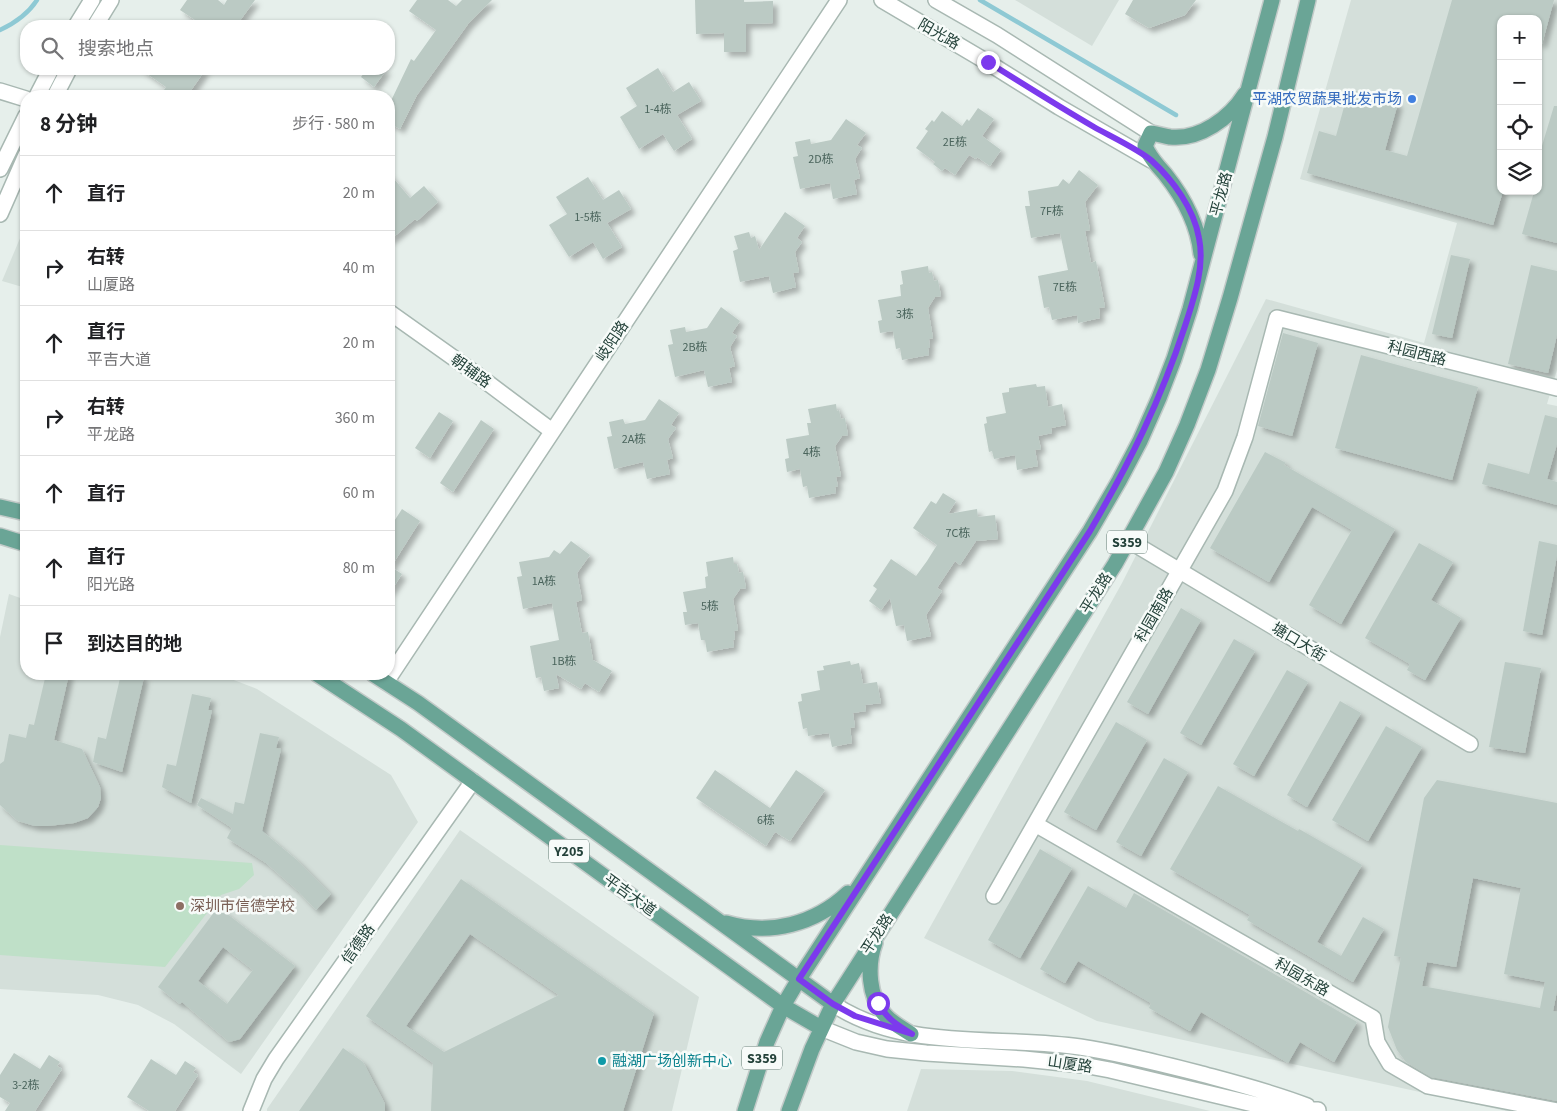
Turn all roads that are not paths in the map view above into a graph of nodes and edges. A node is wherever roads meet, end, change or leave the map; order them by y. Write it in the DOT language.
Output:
graph roads {
  1 [pos="92,0"];
  2 [pos="111,0"];
  3 [pos="839,0"];
  4 [pos="882,0"];
  5 [pos="936,0"];
  6 [pos="1272,0"];
  7 [pos="1308,0"];
  8 [pos="80,20"];
  9 [pos="99,20"];
  10 [pos="48,75"];
  11 [pos="67,75"];
  12 [pos="1251,82"];
  13 [pos="40,90"];
  14 [pos="58,90"];
  15 [pos="0,91"];
  16 [pos="20,97"];
  17 [pos="20,128"];
  18 [pos="1151,133"];
  19 [pos="1151,160"];
  20 [pos="0,169"];
  21 [pos="20,169"];
  22 [pos="0,214"];
  23 [pos="1200,274"];
  24 [pos="395,316"];
  25 [pos="1277,318"];
  26 [pos="1557,388"];
  27 [pos="552,431"];
  28 [pos="0,507"];
  29 [pos="20,512"];
  30 [pos="0,536"];
  31 [pos="1128,540"];
  32 [pos="20,542"];
  33 [pos="1179,570"];
  34 [pos="395,656"];
  35 [pos="326,680"];
  36 [pos="383,680"];
  37 [pos="1470,744"];
  38 [pos="473,781"];
  39 [pos="1035,824"];
  40 [pos="862,880"];
  41 [pos="994,896"];
  42 [pos="711,916"];
  43 [pos="879,931"];
  44 [pos="799,979"];
  45 [pos="833,1004"];
  46 [pos="783,1006"];
  47 [pos="821,1028"];
  48 [pos="912,1034"];
  49 [pos="251,1111"];
  50 [pos="745,1111"];
  51 [pos="789,1111"];
  52 [pos="1319,1111"];
  53 [pos="1557,1111"];
  1 -- 8 [label="street"];
  2 -- 9 [label="street"];
  3 -- 27 [label="street, 岐阳路"];
  4 -- 19 [label="street, 阳光路"];
  5 -- 18 [label="street, 阳光路"];
  6 -- 12 [label="main road, 平龙路 / S359"];
  7 -- 31 [label="main road, 平龙路 / S359"];
  10 -- 13 [label="street"];
  11 -- 14 [label="street"];
  12 -- 18 [label="main road"];
  12 -- 23 [label="main road, 平龙路 / S359"];
  15 -- 16 [label="street"];
  17 -- 20 [label="street"];
  18 -- 19 [label="main road"];
  19 -- 23 [label="main road"];
  21 -- 22 [label="street"];
  23 -- 40 [label="main road, 平龙路 / S359"];
  24 -- 27 [label="street, 朝辅路"];
  25 -- 26 [label="street, 科园西路"];
  25 -- 33 [label="street, 科园南路"];
  27 -- 34 [label="street, 岐阳路"];
  28 -- 29 [label="main road"];
  30 -- 32 [label="main road"];
  31 -- 33 [label="street, 塘口大街"];
  31 -- 43 [label="main road, 平龙路 / S359"];
  33 -- 37 [label="street, 塘口大街"];
  33 -- 39 [label="street, 科园南路"];
  35 -- 38 [label="main road, 平吉大道 / Y205"];
  36 -- 42 [label="main road, 平吉大道 / Y205"];
  38 -- 46 [label="main road, 平吉大道 / Y205"];
  38 -- 49 [label="street, 信德路"];
  39 -- 41 [label="street, 科园南路"];
  39 -- 53 [label="street, 科园东路"];
  40 -- 42 [label="main road"];
  40 -- 44 [label="main road, 平龙路 / S359"];
  42 -- 44 [label="main road, 平吉大道 / Y205"];
  43 -- 45 [label="main road, 平龙路 / S359"];
  43 -- 48 [label="main road"];
  44 -- 45 [label="main road, 平吉大道 / Y205"];
  44 -- 46 [label="main road, 平龙路 / S359"];
  45 -- 47 [label="main road, 平龙路 / S359"];
  45 -- 48 [label="street, 山厦路"];
  46 -- 47 [label="main road, 平吉大道 / Y205"];
  46 -- 50 [label="main road, 平龙路 / S359"];
  47 -- 51 [label="main road, 平龙路 / S359"];
  47 -- 52 [label="street, 山厦路"];
  48 -- 52 [label="street, 山厦路"];
}
